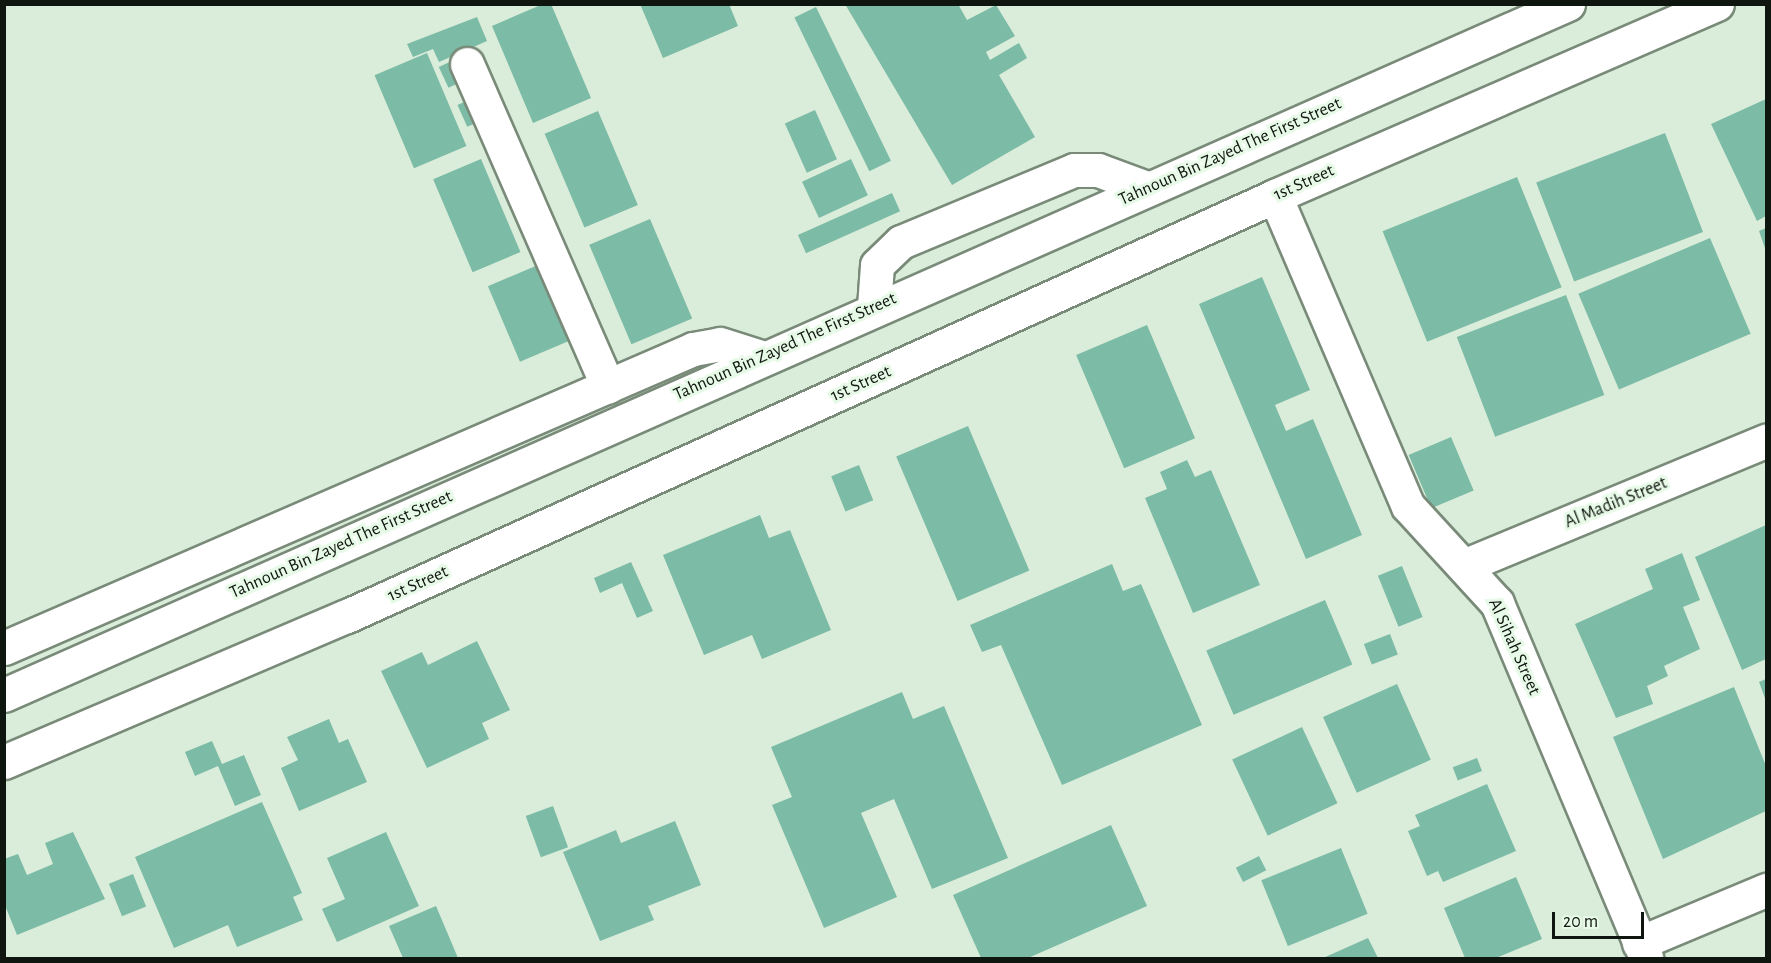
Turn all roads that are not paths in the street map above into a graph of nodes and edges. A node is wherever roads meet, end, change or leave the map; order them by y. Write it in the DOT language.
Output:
graph roads {
  1 [pos="1568,4"];
  2 [pos="1717,4"];
  3 [pos="467,64"];
  4 [pos="1147,188"];
  5 [pos="1275,196"];
  6 [pos="874,307"];
  7 [pos="761,357"];
  8 [pos="608,386"];
  9 [pos="1767,441"];
  10 [pos="1466,565"];
  11 [pos="4,648"];
  12 [pos="4,695"];
  13 [pos="4,762"];
  14 [pos="1767,890"];
  15 [pos="1643,951"];
  1 -- 4 [label="street, Tahnoun Bin Zayed The First Street"];
  2 -- 5 [label="street, 1st Street"];
  3 -- 8 [label="street"];
  4 -- 6 [label="street, Tahnoun Bin Zayed The First Street"];
  4 -- 6 [label="street"];
  5 -- 10 [label="street, Al Sihah Street"];
  5 -- 13 [label="street, 1st Street"];
  6 -- 7 [label="street, Tahnoun Bin Zayed The First Street"];
  7 -- 8 [label="street"];
  7 -- 12 [label="street, Tahnoun Bin Zayed The First Street"];
  8 -- 11 [label="street"];
  9 -- 10 [label="street, Al Madih Street"];
  10 -- 15 [label="street, Al Sihah Street"];
  14 -- 15 [label="street"];
}
